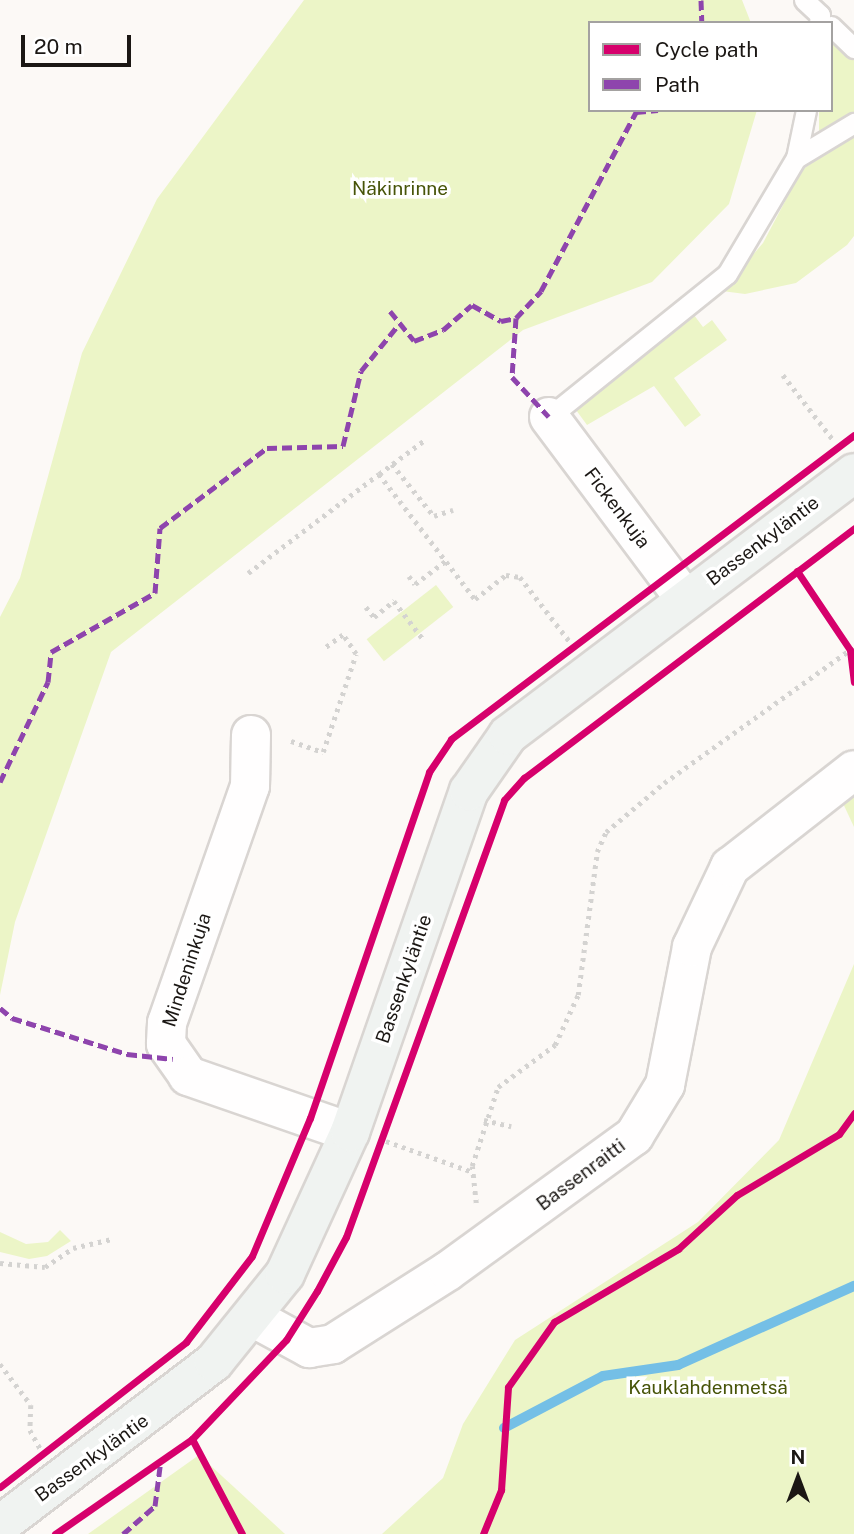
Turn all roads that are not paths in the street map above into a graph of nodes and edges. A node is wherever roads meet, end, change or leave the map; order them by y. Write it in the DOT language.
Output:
graph roads {
  1 [pos="804,0"];
  2 [pos="823,21"];
  3 [pos="833,30"];
  4 [pos="854,48"];
  5 [pos="806,112"];
  6 [pos="854,123"];
  7 [pos="796,158"];
  8 [pos="549,417"];
  9 [pos="842,454"];
  10 [pos="685,600"];
  11 [pos="251,735"];
  12 [pos="854,769"];
  13 [pos="374,1138"];
  14 [pos="254,1318"];
  15 [pos="0,1525"];
  1 -- 2 [label="lane"];
  3 -- 4 [label="lane"];
  5 -- 7 [label="lane"];
  6 -- 7 [label="lane"];
  7 -- 8 [label="lane"];
  8 -- 10 [label="street, Fickenkuja"];
  9 -- 10 [label="street, Bassenkyläntie"];
  10 -- 13 [label="street, Bassenkyläntie"];
  11 -- 13 [label="street, Mindeninkuja"];
  12 -- 14 [label="street, Bassenraitti"];
  13 -- 14 [label="street, Bassenkyläntie"];
  14 -- 15 [label="street, Bassenkyläntie"];
}
